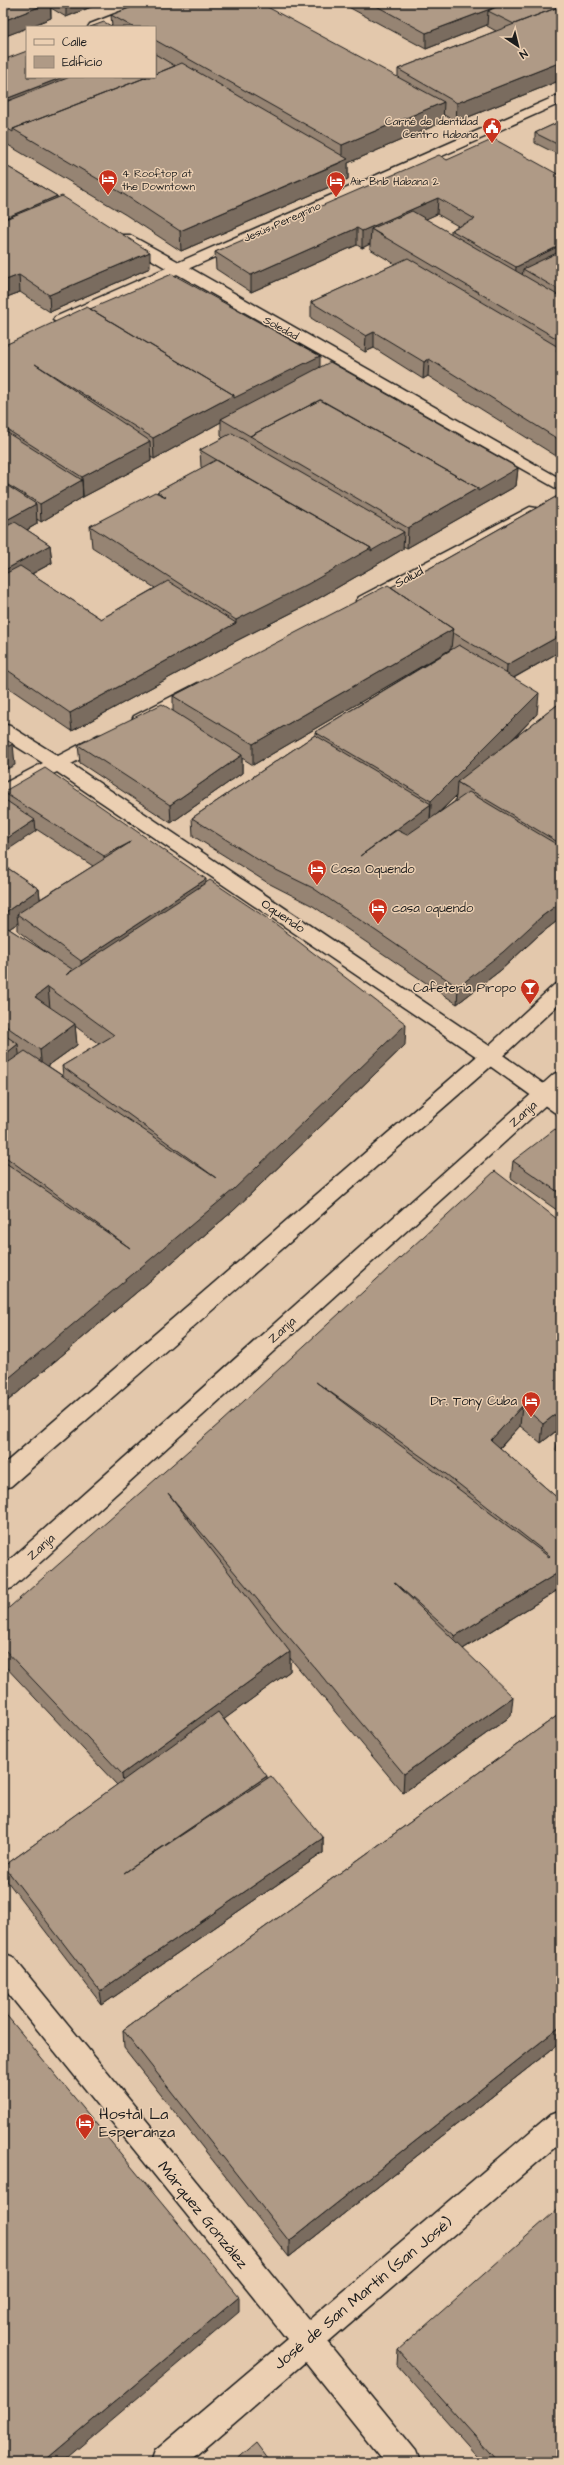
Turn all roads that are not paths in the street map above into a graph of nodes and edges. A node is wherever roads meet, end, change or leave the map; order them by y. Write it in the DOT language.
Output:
graph roads {
  1 [pos="156,3"];
  2 [pos="98,26"];
  3 [pos="561,98"];
  4 [pos="474,137"];
  5 [pos="487,144"];
  6 [pos="110,230"];
  7 [pos="176,269"];
  8 [pos="46,327"];
  9 [pos="556,496"];
  10 [pos="351,608"];
  11 [pos="212,682"];
  12 [pos="3,730"];
  13 [pos="58,764"];
  14 [pos="3,792"];
  15 [pos="561,990"];
  16 [pos="490,1056"];
  17 [pos="561,1079"];
  18 [pos="553,1101"];
  19 [pos="3,1479"];
  20 [pos="3,1581"];
  21 [pos="3,1966"];
  22 [pos="561,2124"];
  23 [pos="305,2342"];
  24 [pos="166,2462"];
  25 [pos="405,2462"];
  1 -- 2 [label="street"];
  3 -- 4 [label="street, Jesús Peregrino"];
  4 -- 5 [label="street"];
  4 -- 7 [label="street, Jesús Peregrino"];
  6 -- 7 [label="street, Soledad"];
  7 -- 8 [label="street, Jesús Peregrino"];
  7 -- 9 [label="street, Soledad"];
  9 -- 10 [label="street, Salud"];
  11 -- 13 [label="street"];
  12 -- 13 [label="street, Oquendo"];
  13 -- 14 [label="street"];
  13 -- 16 [label="street, Oquendo"];
  15 -- 16 [label="street"];
  16 -- 18 [label="street, Oquendo"];
  16 -- 19 [label="street"];
  17 -- 18 [label="street, Zanja"];
  18 -- 20 [label="street, Zanja"];
  21 -- 23 [label="street, Márquez González"];
  22 -- 23 [label="street, José de San Martín (San José)"];
  23 -- 24 [label="street, José de San Martín (San José)"];
  23 -- 25 [label="street, Márquez González"];
}
